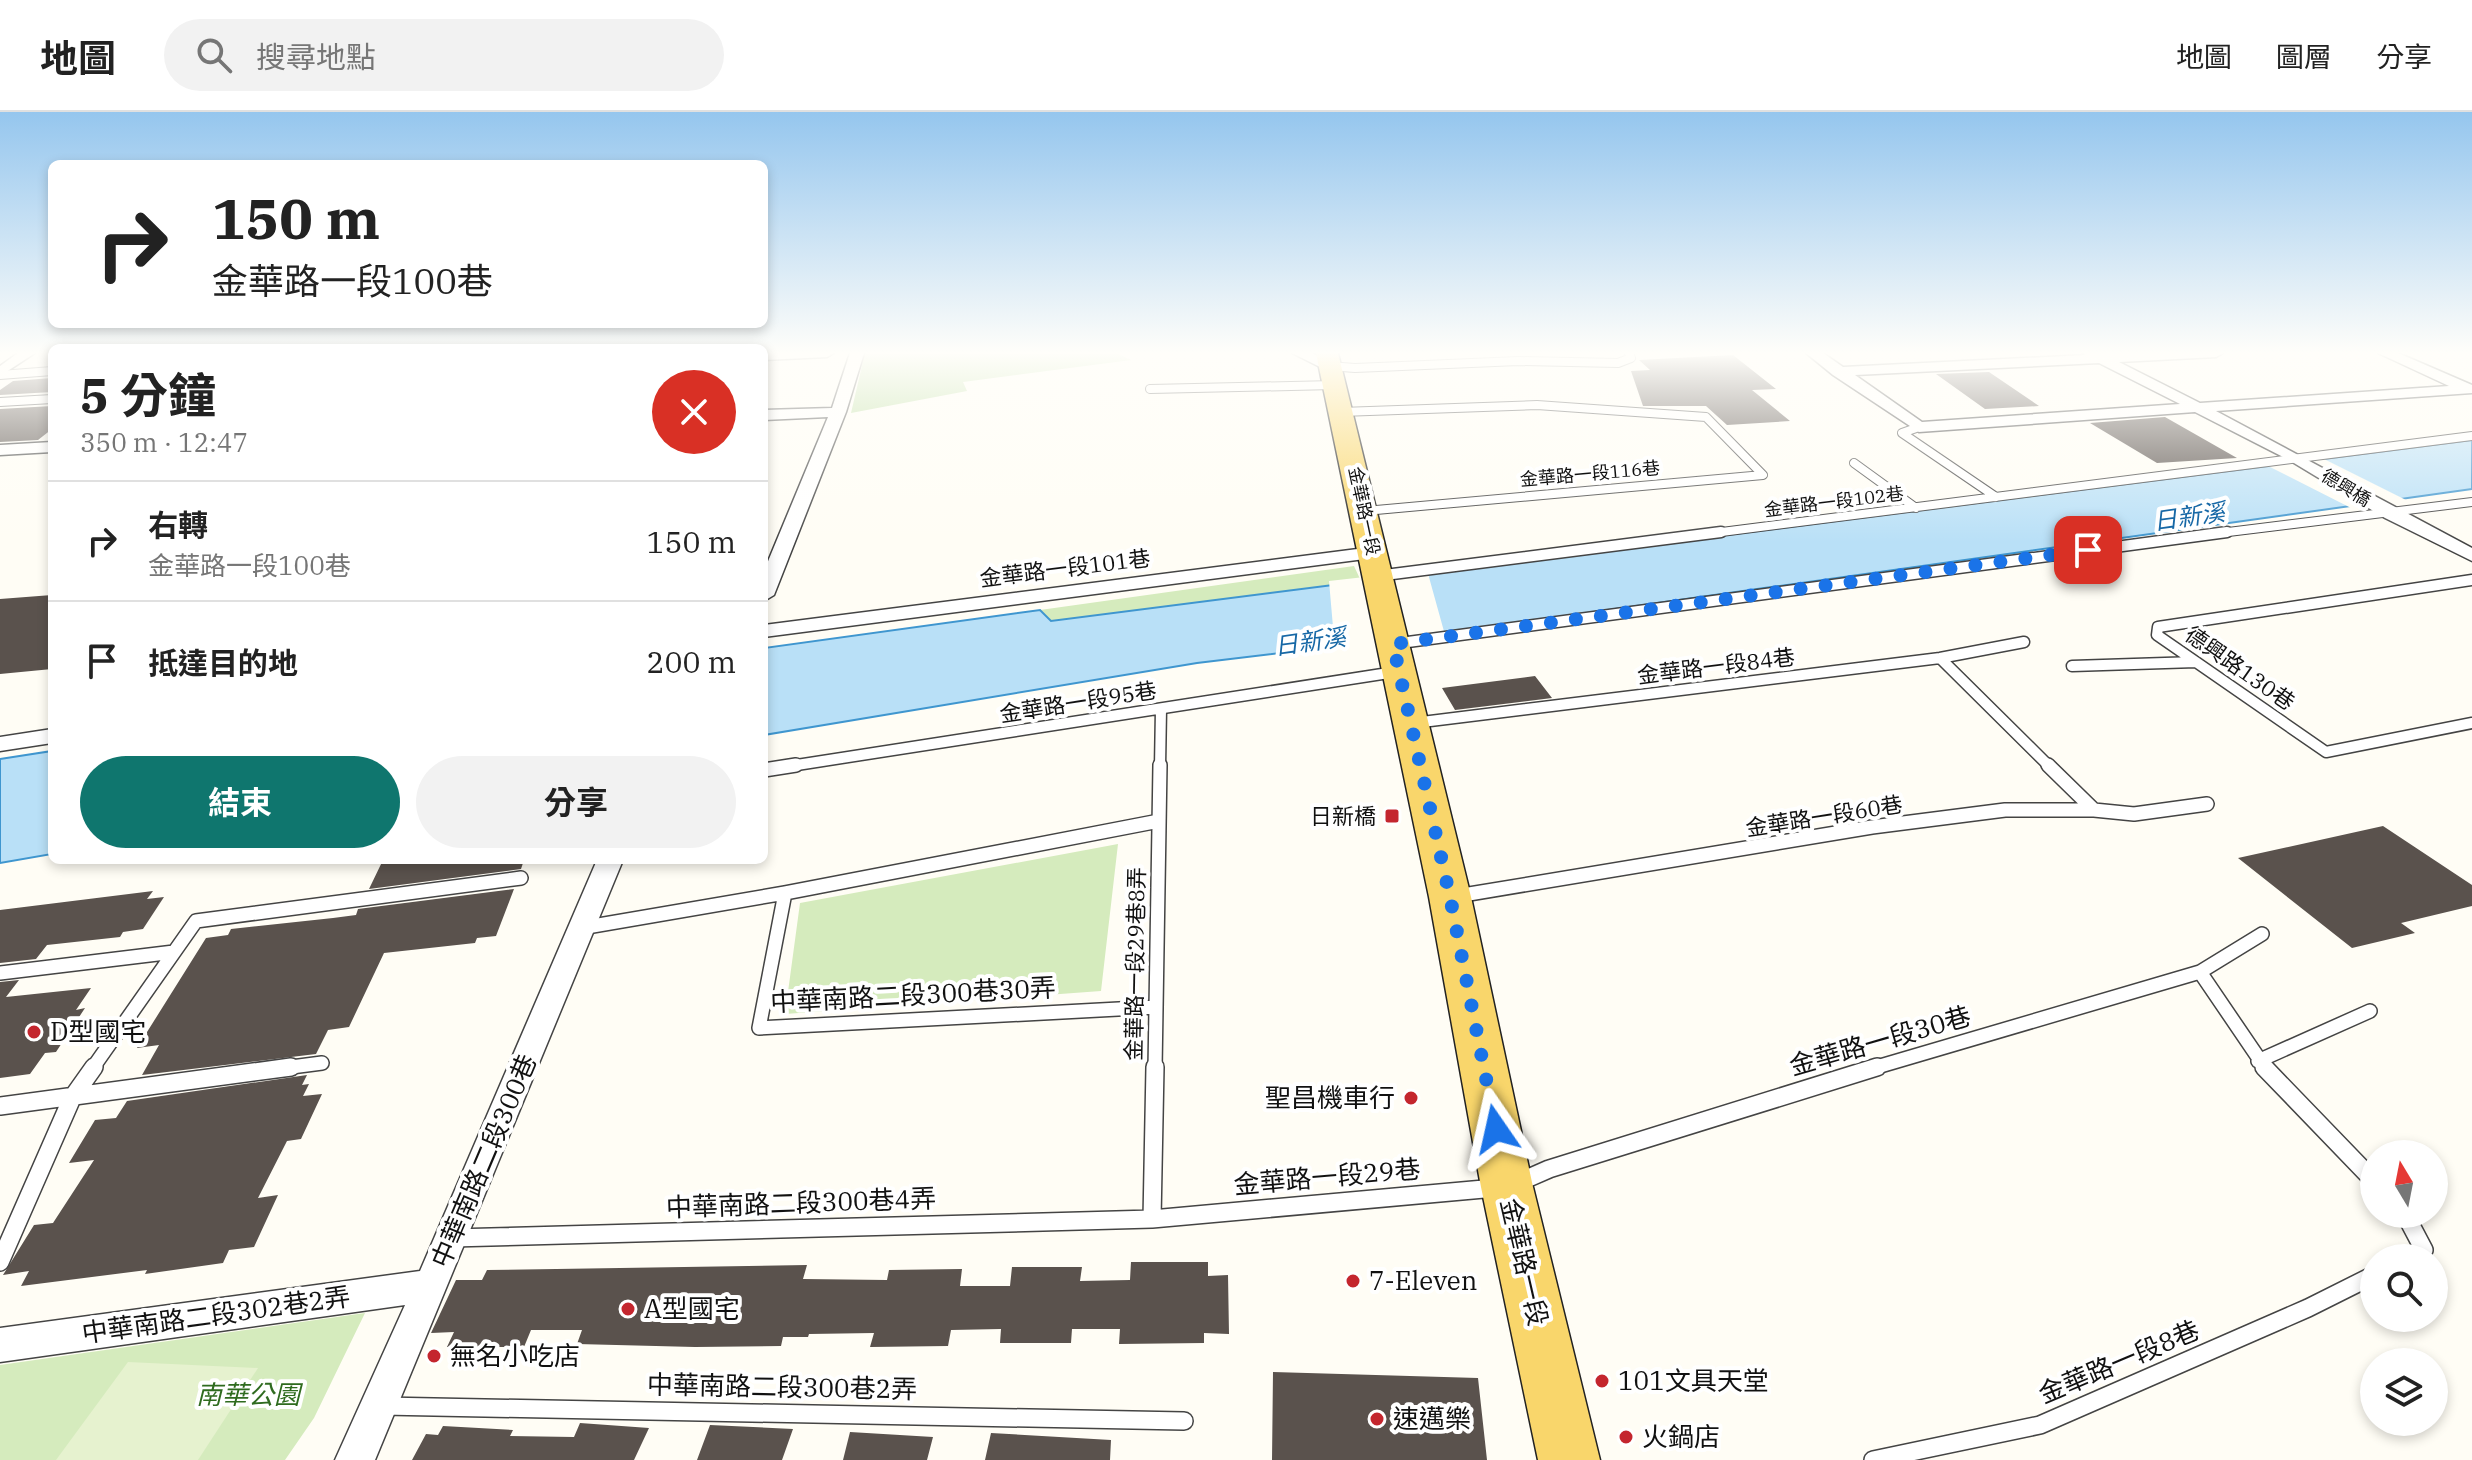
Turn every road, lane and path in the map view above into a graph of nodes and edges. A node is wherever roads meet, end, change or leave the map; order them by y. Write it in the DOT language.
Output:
graph roads {
  1 [pos="836,416"];
  2 [pos="1342,416"];
  3 [pos="1691,416"];
  4 [pos="1903,416"];
  5 [pos="2091,416"];
  6 [pos="2212,416"];
  7 [pos="1919,427"];
  8 [pos="2472,436"];
  9 [pos="48,447"];
  10 [pos="0,450"];
  11 [pos="2298,459"];
  12 [pos="1854,463"];
  13 [pos="1996,497"];
  14 [pos="2472,502"];
  15 [pos="1916,508"];
  16 [pos="1365,511"];
  17 [pos="2391,514"];
  18 [pos="2472,555"];
  19 [pos="1375,564"];
  20 [pos="2472,580"];
  21 [pos="768,585"];
  22 [pos="768,631"];
  23 [pos="2024,642"];
  24 [pos="1394,652"];
  25 [pos="1940,658"];
  26 [pos="2196,662"];
  27 [pos="2072,666"];
  28 [pos="1161,709"];
  29 [pos="2472,723"];
  30 [pos="1411,724"];
  31 [pos="48,737"];
  32 [pos="0,744"];
  33 [pos="768,769"];
  34 [pos="2207,804"];
  35 [pos="2094,810"];
  36 [pos="1159,821"];
  37 [pos="608,864"];
  38 [pos="521,878"];
  39 [pos="785,893"];
  40 [pos="1450,897"];
  41 [pos="581,928"];
  42 [pos="2262,934"];
  43 [pos="174,952"];
  44 [pos="2200,972"];
  45 [pos="0,973"];
  46 [pos="1156,1007"];
  47 [pos="2370,1011"];
  48 [pos="2258,1061"];
  49 [pos="322,1063"];
  50 [pos="72,1098"];
  51 [pos="0,1106"];
  52 [pos="2360,1167"];
  53 [pos="1507,1187"];
  54 [pos="1152,1219"];
  55 [pos="452,1238"];
  56 [pos="0,1262"];
  57 [pos="2360,1282"];
  58 [pos="432,1285"];
  59 [pos="0,1345"];
  60 [pos="380,1406"];
  61 [pos="1184,1421"];
  62 [pos="355,1460"];
  63 [pos="1569,1460"];
  64 [pos="1873,1460"];
  1 -- 21 [label="street"];
  2 -- 16 [label="main road, 金華路一段"];
  3 -- 16 [label="lane, 金華路一段116巷"];
  4 -- 7 [label="street"];
  5 -- 7 [label="street"];
  6 -- 11 [label="street, 德興橋"];
  7 -- 13 [label="lane"];
  8 -- 11 [label="lane, 金華路一段102巷"];
  9 -- 10 [label="street"];
  11 -- 13 [label="lane, 金華路一段102巷"];
  11 -- 17 [label="street, 德興橋"];
  12 -- 15 [label="lane"];
  13 -- 15 [label="lane, 金華路一段102巷"];
  14 -- 17 [label="lane, 金華路一段95巷"];
  15 -- 19 [label="lane, 金華路一段102巷"];
  16 -- 19 [label="main road, 金華路一段"];
  17 -- 18 [label="street, 德興橋"];
  17 -- 24 [label="lane, 金華路一段95巷"];
  19 -- 22 [label="street, 金華路一段101巷"];
  19 -- 24 [label="main road"];
  20 -- 26 [label="lane, 德興路130巷"];
  23 -- 25 [label="lane, 金華路一段84巷"];
  24 -- 28 [label="lane, 金華路一段95巷"];
  24 -- 30 [label="main road, 金華路一段"];
  25 -- 30 [label="lane, 金華路一段84巷"];
  25 -- 35 [label="lane"];
  26 -- 27 [label="lane"];
  26 -- 29 [label="lane, 德興路130巷"];
  28 -- 33 [label="lane, 金華路一段95巷"];
  28 -- 36 [label="lane, 金華路一段29巷8弄"];
  30 -- 40 [label="main road, 金華路一段"];
  31 -- 32 [label="street"];
  34 -- 35 [label="lane, 金華路一段60巷"];
  35 -- 40 [label="lane, 金華路一段60巷"];
  36 -- 39 [label="lane"];
  36 -- 46 [label="lane, 金華路一段29巷8弄"];
  37 -- 41 [label="street, 中華南路二段300巷"];
  38 -- 43 [label="lane"];
  39 -- 41 [label="lane"];
  39 -- 46 [label="lane, 中華南路二段300巷30弄"];
  40 -- 53 [label="main road, 金華路一段"];
  41 -- 55 [label="street, 中華南路二段300巷"];
  42 -- 44 [label="lane, 金華路一段30巷"];
  43 -- 45 [label="lane"];
  43 -- 50 [label="lane"];
  44 -- 48 [label="lane"];
  44 -- 53 [label="lane, 金華路一段30巷"];
  46 -- 54 [label="lane, 金華路一段29巷8弄"];
  47 -- 48 [label="lane"];
  48 -- 52 [label="lane"];
  49 -- 50 [label="lane"];
  50 -- 51 [label="lane"];
  50 -- 56 [label="lane"];
  53 -- 54 [label="lane, 金華路一段29巷"];
  53 -- 63 [label="main road, 金華路一段"];
  54 -- 55 [label="lane, 中華南路二段300巷4弄"];
  55 -- 58 [label="street, 中華南路二段300巷"];
  57 -- 64 [label="lane, 金華路一段8巷"];
  58 -- 59 [label="street, 中華南路二段302巷2弄"];
  58 -- 60 [label="street, 中華南路二段300巷"];
  60 -- 61 [label="lane, 中華南路二段300巷2弄"];
  60 -- 62 [label="street, 中華南路二段300巷"];
}
